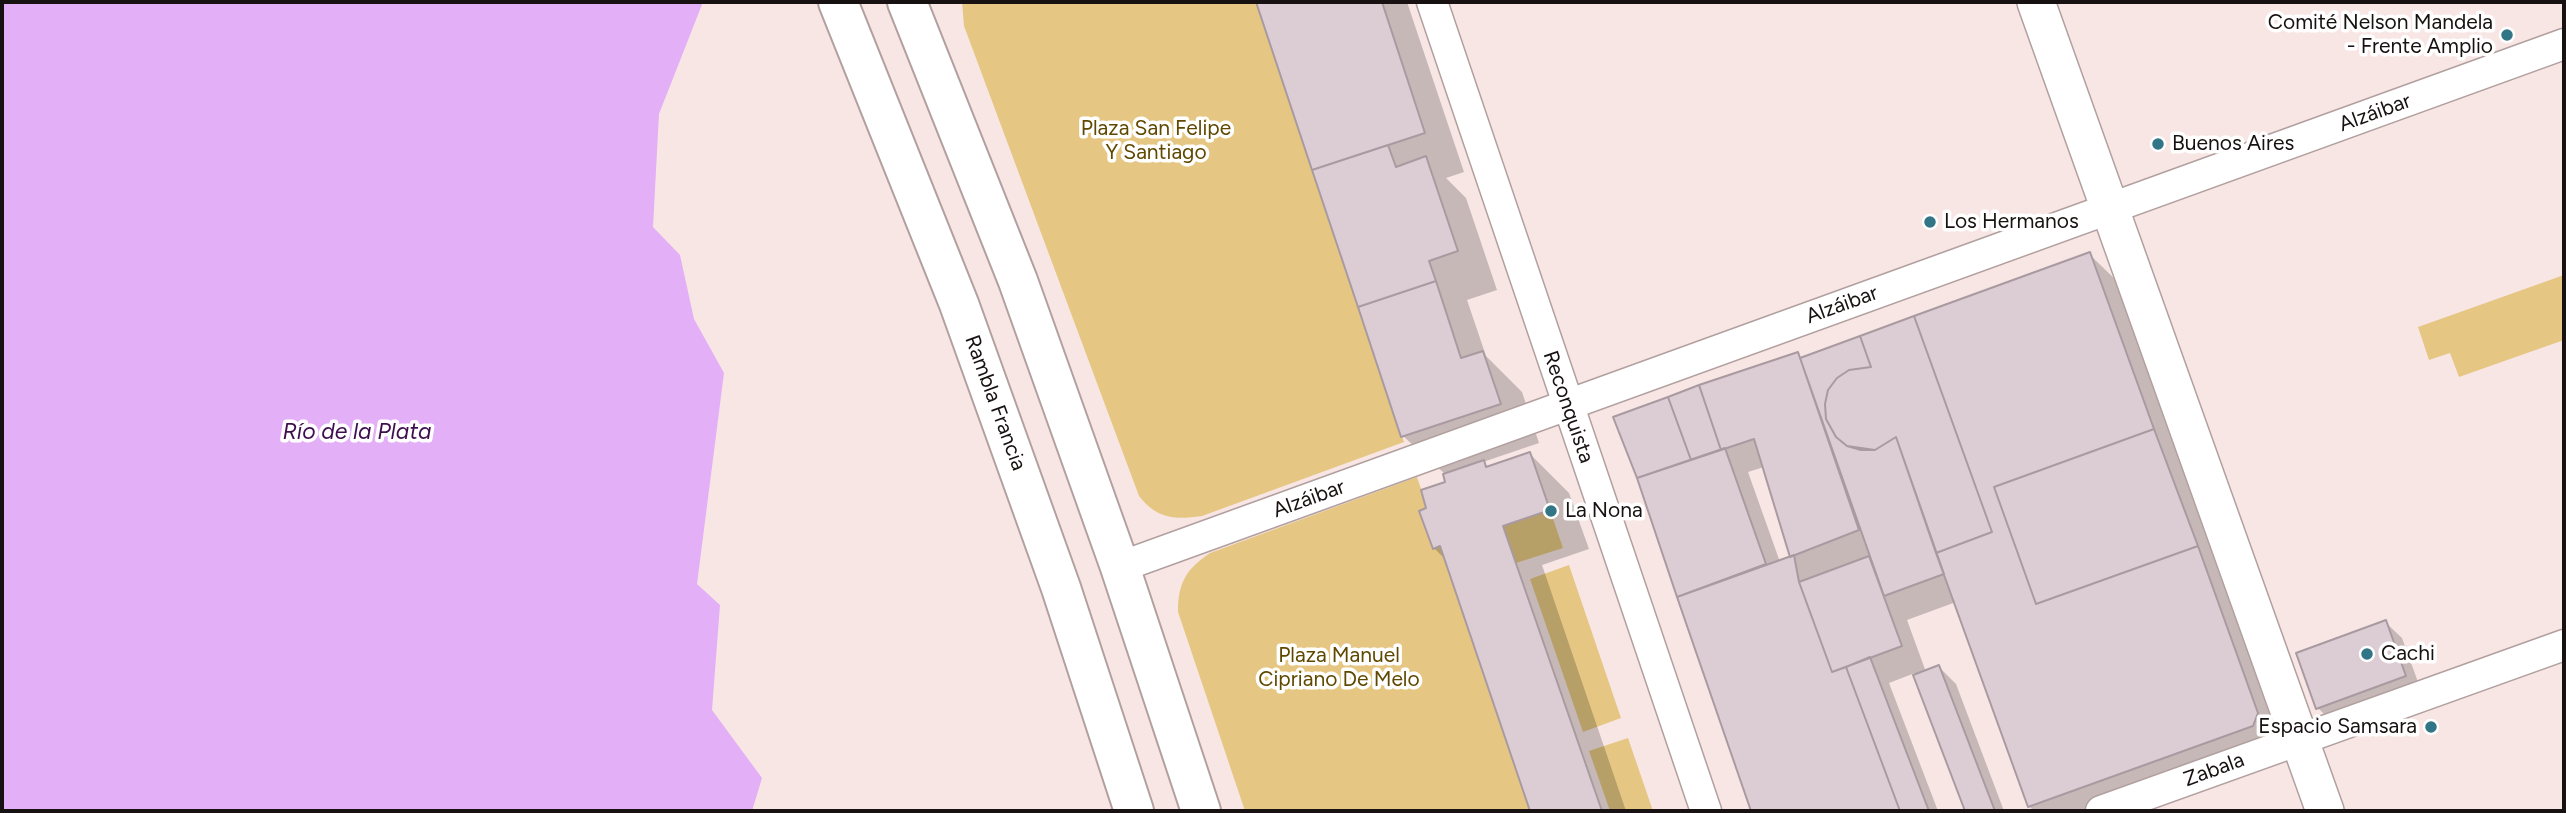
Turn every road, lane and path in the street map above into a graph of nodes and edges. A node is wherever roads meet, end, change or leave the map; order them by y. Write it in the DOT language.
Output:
graph roads {
  1 [pos="838,2"];
  2 [pos="907,2"];
  3 [pos="1432,2"];
  4 [pos="2036,2"];
  5 [pos="2564,44"];
  6 [pos="2110,209"];
  7 [pos="1567,406"];
  8 [pos="1119,567"];
  9 [pos="2564,645"];
  10 [pos="2299,739"];
  11 [pos="1134,811"];
  12 [pos="1201,811"];
  13 [pos="1706,811"];
  14 [pos="2101,811"];
  15 [pos="2325,811"];
  1 -- 11 [label="main road, Rambla Francia"];
  2 -- 8 [label="main road"];
  3 -- 7 [label="street, Reconquista"];
  4 -- 6 [label="street"];
  5 -- 6 [label="street, Alzáibar"];
  6 -- 7 [label="street, Alzáibar"];
  6 -- 10 [label="street"];
  7 -- 8 [label="street, Alzáibar"];
  7 -- 13 [label="street, Reconquista"];
  8 -- 12 [label="main road"];
  9 -- 10 [label="street, Zabala"];
  10 -- 14 [label="street, Zabala"];
  10 -- 15 [label="street"];
}
